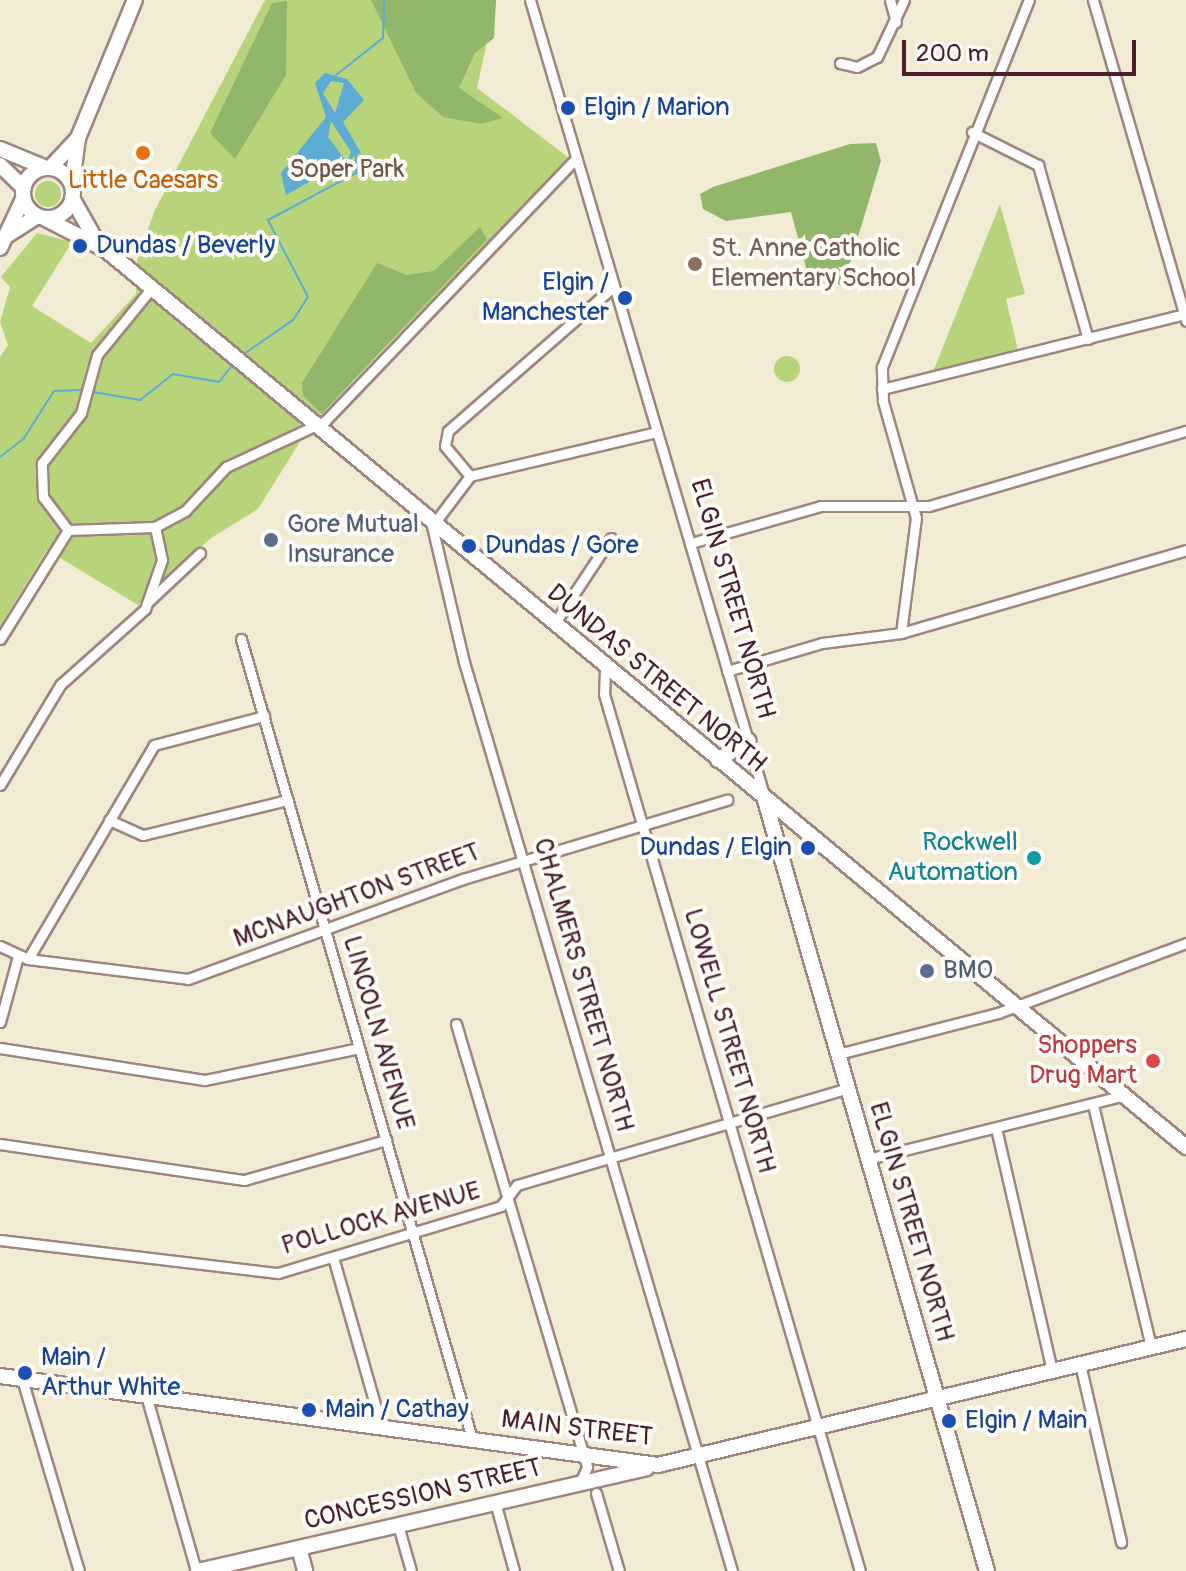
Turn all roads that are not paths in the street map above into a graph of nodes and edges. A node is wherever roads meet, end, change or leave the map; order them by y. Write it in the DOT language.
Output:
graph roads {
  1 [pos="135,0"];
  2 [pos="530,0"];
  3 [pos="890,0"];
  4 [pos="904,0"];
  5 [pos="1029,0"];
  6 [pos="1093,0"];
  7 [pos="896,22"];
  8 [pos="840,63"];
  9 [pos="972,132"];
  10 [pos="78,138"];
  11 [pos="0,149"];
  12 [pos="576,158"];
  13 [pos="0,165"];
  14 [pos="48,168"];
  15 [pos="72,190"];
  16 [pos="24,194"];
  17 [pos="41,218"];
  18 [pos="4,241"];
  19 [pos="98,244"];
  20 [pos="614,286"];
  21 [pos="150,290"];
  22 [pos="1185,317"];
  23 [pos="1088,339"];
  24 [pos="882,389"];
  25 [pos="313,427"];
  26 [pos="1186,431"];
  27 [pos="657,432"];
  28 [pos="470,476"];
  29 [pos="915,508"];
  30 [pos="432,526"];
  31 [pos="155,527"];
  32 [pos="68,530"];
  33 [pos="611,538"];
  34 [pos="691,543"];
  35 [pos="1186,550"];
  36 [pos="200,553"];
  37 [pos="149,601"];
  38 [pos="554,624"];
  39 [pos="901,633"];
  40 [pos="0,639"];
  41 [pos="241,639"];
  42 [pos="605,669"];
  43 [pos="727,671"];
  44 [pos="264,716"];
  45 [pos="748,741"];
  46 [pos="718,760"];
  47 [pos="0,785"];
  48 [pos="288,800"];
  49 [pos="727,800"];
  50 [pos="765,800"];
  51 [pos="109,820"];
  52 [pos="643,826"];
  53 [pos="523,861"];
  54 [pos="325,930"];
  55 [pos="1186,943"];
  56 [pos="0,946"];
  57 [pos="23,957"];
  58 [pos="1011,1005"];
  59 [pos="0,1022"];
  60 [pos="456,1024"];
  61 [pos="0,1048"];
  62 [pos="359,1048"];
  63 [pos="838,1054"];
  64 [pos="848,1088"];
  65 [pos="1121,1096"];
  66 [pos="1093,1105"];
  67 [pos="730,1122"];
  68 [pos="996,1128"];
  69 [pos="386,1140"];
  70 [pos="0,1144"];
  71 [pos="1186,1147"];
  72 [pos="610,1157"];
  73 [pos="868,1159"];
  74 [pos="507,1198"];
  75 [pos="412,1233"];
  76 [pos="0,1240"];
  77 [pos="333,1257"];
  78 [pos="1186,1339"];
  79 [pos="1151,1347"];
  80 [pos="1080,1364"];
  81 [pos="1052,1371"];
  82 [pos="0,1376"];
  83 [pos="22,1379"];
  84 [pos="146,1395"];
  85 [pos="937,1398"];
  86 [pos="818,1425"];
  87 [pos="381,1426"];
  88 [pos="472,1439"];
  89 [pos="580,1455"];
  90 [pos="698,1456"];
  91 [pos="658,1465"];
  92 [pos="579,1483"];
  93 [pos="596,1493"];
  94 [pos="495,1502"];
  95 [pos="398,1525"];
  96 [pos="1121,1542"];
  97 [pos="299,1548"];
  98 [pos="79,1571"];
  99 [pos="197,1571"];
  100 [pos="305,1571"];
  101 [pos="411,1571"];
  102 [pos="514,1571"];
  103 [pos="619,1571"];
  104 [pos="732,1571"];
  105 [pos="860,1571"];
  106 [pos="987,1571"];
  1 -- 10 [label="main road"];
  2 -- 12 [label="street, ELGIN STREET NORTH"];
  3 -- 7 [label="street"];
  4 -- 7 [label="street"];
  5 -- 9 [label="street"];
  6 -- 22 [label="street"];
  7 -- 8 [label="street"];
  9 -- 23 [label="street"];
  9 -- 24 [label="street"];
  10 -- 14 [label="main road"];
  10 -- 15 [label="main road"];
  11 -- 14 [label="main road"];
  12 -- 20 [label="street, ELGIN STREET NORTH"];
  12 -- 25 [label="street"];
  13 -- 16 [label="main road"];
  14 -- 15 [label="main road"];
  14 -- 16 [label="main road"];
  15 -- 17 [label="main road"];
  15 -- 19 [label="main road, DUNDAS STREET NORTH"];
  16 -- 17 [label="main road"];
  16 -- 18 [label="main road"];
  17 -- 18 [label="main road"];
  17 -- 19 [label="main road, DUNDAS STREET NORTH"];
  19 -- 21 [label="main road, DUNDAS STREET NORTH"];
  20 -- 27 [label="street, ELGIN STREET NORTH"];
  20 -- 28 [label="street"];
  21 -- 25 [label="main road, DUNDAS STREET NORTH"];
  21 -- 32 [label="street"];
  22 -- 23 [label="street"];
  23 -- 24 [label="street"];
  24 -- 29 [label="street"];
  25 -- 30 [label="main road, DUNDAS STREET NORTH"];
  25 -- 31 [label="street"];
  26 -- 29 [label="street"];
  27 -- 28 [label="street"];
  27 -- 34 [label="street, ELGIN STREET NORTH"];
  28 -- 30 [label="street"];
  29 -- 34 [label="street"];
  29 -- 39 [label="street"];
  30 -- 38 [label="main road, DUNDAS STREET NORTH"];
  30 -- 53 [label="street, CHALMERS STREET NORTH"];
  31 -- 32 [label="street"];
  31 -- 37 [label="street"];
  32 -- 40 [label="street"];
  33 -- 38 [label="street"];
  34 -- 43 [label="street, ELGIN STREET NORTH"];
  35 -- 39 [label="street"];
  36 -- 37 [label="street"];
  37 -- 47 [label="street"];
  38 -- 42 [label="main road, DUNDAS STREET NORTH"];
  39 -- 43 [label="street"];
  41 -- 44 [label="street, LINCOLN AVENUE"];
  42 -- 46 [label="main road, DUNDAS STREET NORTH"];
  42 -- 52 [label="street, LOWELL STREET NORTH"];
  43 -- 45 [label="street, ELGIN STREET NORTH"];
  44 -- 48 [label="street, LINCOLN AVENUE"];
  44 -- 51 [label="street"];
  45 -- 46 [label="main road"];
  45 -- 50 [label="street, ELGIN STREET NORTH"];
  46 -- 50 [label="main road, DUNDAS STREET NORTH"];
  48 -- 51 [label="street"];
  48 -- 54 [label="street, LINCOLN AVENUE"];
  49 -- 52 [label="street, MCNAUGHTON STREET"];
  50 -- 58 [label="main road, DUNDAS STREET NORTH"];
  50 -- 63 [label="main road, ELGIN STREET NORTH"];
  51 -- 57 [label="street"];
  52 -- 53 [label="street, MCNAUGHTON STREET"];
  52 -- 67 [label="street, LOWELL STREET NORTH"];
  53 -- 54 [label="street, MCNAUGHTON STREET"];
  53 -- 72 [label="street, CHALMERS STREET NORTH"];
  54 -- 57 [label="street, MCNAUGHTON STREET"];
  54 -- 62 [label="street, LINCOLN AVENUE"];
  55 -- 58 [label="street"];
  56 -- 57 [label="street, MCNAUGHTON STREET"];
  57 -- 59 [label="street"];
  58 -- 63 [label="street"];
  58 -- 65 [label="main road, DUNDAS STREET NORTH"];
  60 -- 74 [label="street"];
  61 -- 62 [label="street"];
  62 -- 69 [label="street, LINCOLN AVENUE"];
  63 -- 64 [label="main road, ELGIN STREET NORTH"];
  64 -- 67 [label="street, POLLOCK AVENUE"];
  64 -- 73 [label="main road, ELGIN STREET NORTH"];
  65 -- 66 [label="street"];
  65 -- 71 [label="main road, DUNDAS STREET NORTH"];
  66 -- 68 [label="street"];
  66 -- 79 [label="street"];
  67 -- 72 [label="street, POLLOCK AVENUE"];
  67 -- 86 [label="street, LOWELL STREET NORTH"];
  68 -- 73 [label="street"];
  68 -- 81 [label="street"];
  69 -- 70 [label="street"];
  69 -- 75 [label="street, LINCOLN AVENUE"];
  72 -- 74 [label="street, POLLOCK AVENUE"];
  72 -- 90 [label="street, CHALMERS STREET NORTH"];
  73 -- 85 [label="main road, ELGIN STREET NORTH"];
  74 -- 75 [label="street, POLLOCK AVENUE"];
  74 -- 89 [label="street"];
  75 -- 77 [label="street, POLLOCK AVENUE"];
  75 -- 88 [label="street, LINCOLN AVENUE"];
  76 -- 77 [label="street, POLLOCK AVENUE"];
  77 -- 87 [label="street"];
  78 -- 79 [label="main road, MAIN STREET"];
  79 -- 80 [label="main road, MAIN STREET"];
  80 -- 81 [label="main road, MAIN STREET"];
  80 -- 96 [label="street"];
  81 -- 85 [label="main road, MAIN STREET"];
  82 -- 83 [label="main road, MAIN STREET"];
  83 -- 84 [label="main road, MAIN STREET"];
  83 -- 98 [label="street"];
  84 -- 87 [label="main road, MAIN STREET"];
  84 -- 99 [label="street"];
  85 -- 86 [label="main road, MAIN STREET"];
  85 -- 106 [label="main road, ELGIN STREET NORTH"];
  86 -- 90 [label="main road, MAIN STREET"];
  86 -- 105 [label="street, LOWELL STREET NORTH"];
  87 -- 88 [label="main road, MAIN STREET"];
  88 -- 89 [label="main road, MAIN STREET"];
  89 -- 91 [label="main road, MAIN STREET"];
  89 -- 92 [label="street"];
  90 -- 91 [label="main road, MAIN STREET"];
  90 -- 104 [label="street, CHALMERS STREET NORTH"];
  91 -- 92 [label="main road, CONCESSION STREET"];
  92 -- 94 [label="main road, CONCESSION STREET"];
  93 -- 103 [label="street"];
  94 -- 95 [label="main road, CONCESSION STREET"];
  94 -- 102 [label="street"];
  95 -- 97 [label="main road, CONCESSION STREET"];
  95 -- 101 [label="street"];
  97 -- 99 [label="main road, CONCESSION STREET"];
  97 -- 100 [label="main road"];
}
